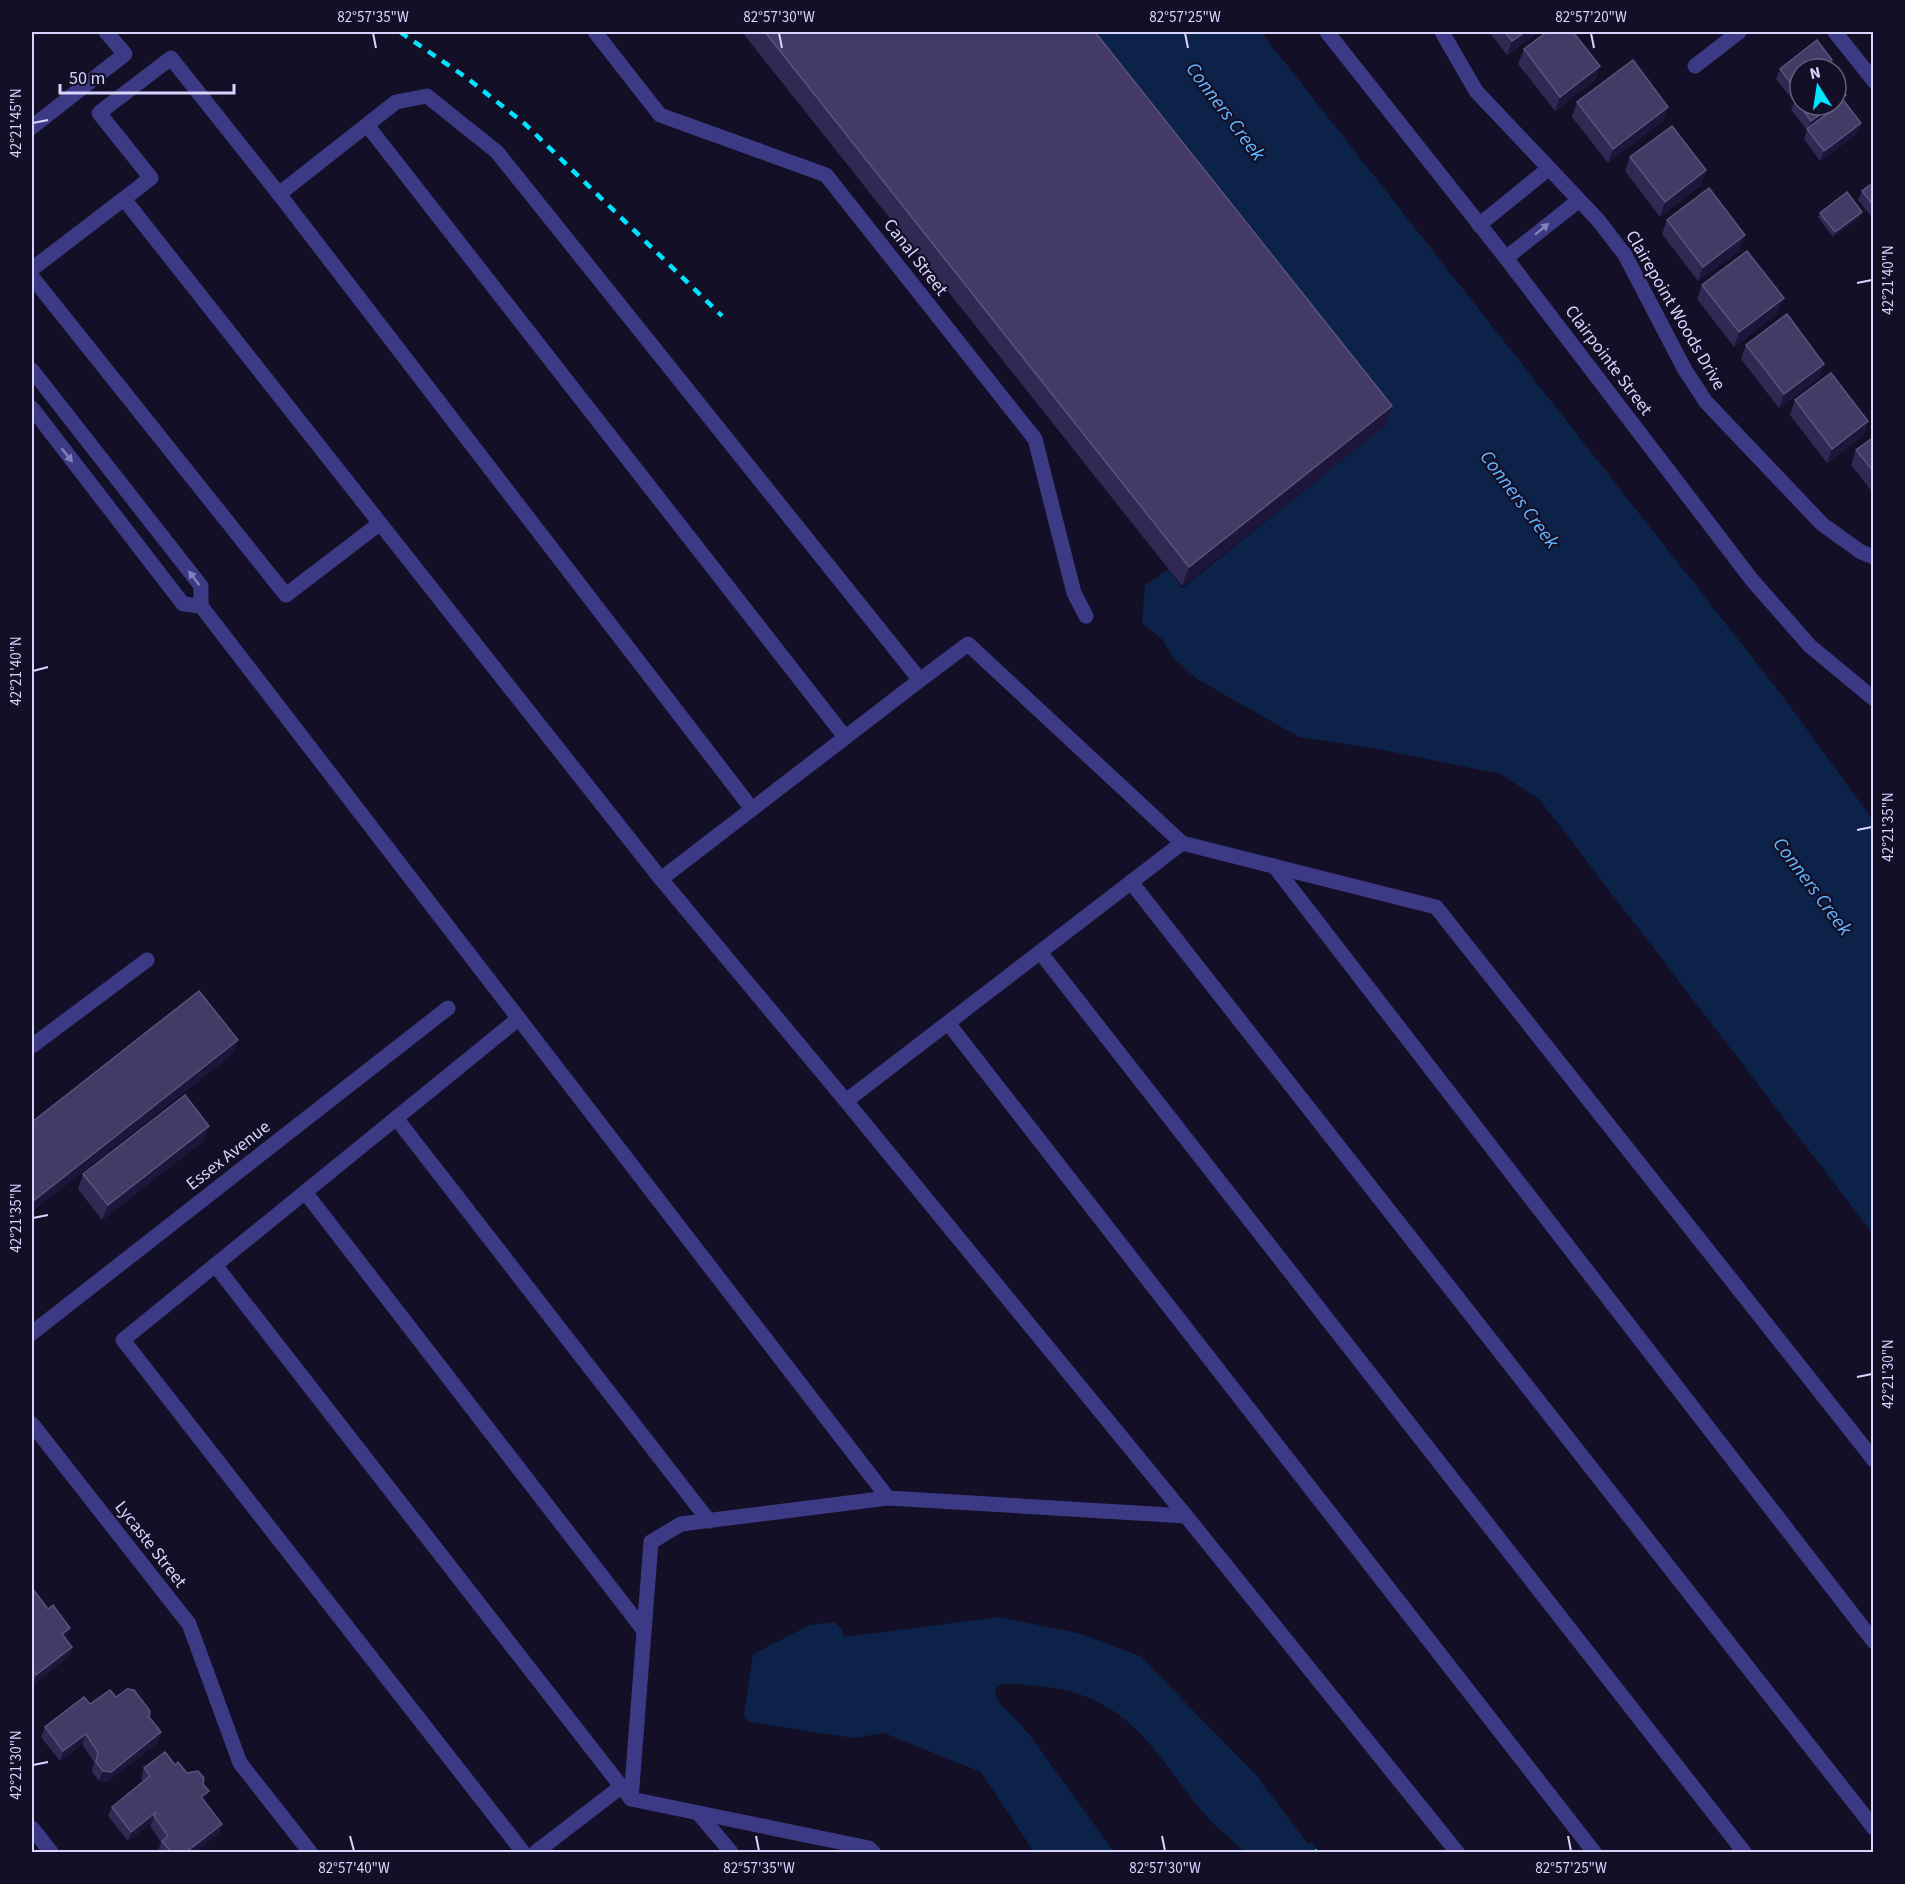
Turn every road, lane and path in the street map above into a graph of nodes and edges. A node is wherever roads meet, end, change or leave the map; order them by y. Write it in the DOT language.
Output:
graph roads {
  1 [pos="106,32"];
  2 [pos="595,32"];
  3 [pos="1327,32"];
  4 [pos="1442,32"];
  5 [pos="1739,32"];
  6 [pos="1835,32"];
  7 [pos="1695,66"];
  8 [pos="1874,81"];
  9 [pos="367,125"];
  10 [pos="32,127"];
  11 [pos="1548,169"];
  12 [pos="279,194"];
  13 [pos="124,199"];
  14 [pos="1578,201"];
  15 [pos="1479,225"];
  16 [pos="1506,258"];
  17 [pos="32,269"];
  18 [pos="32,277"];
  19 [pos="32,370"];
  20 [pos="32,408"];
  21 [pos="380,524"];
  22 [pos="1874,557"];
  23 [pos="201,606"];
  24 [pos="1086,616"];
  25 [pos="920,680"];
  26 [pos="1874,699"];
  27 [pos="845,737"];
  28 [pos="752,809"];
  29 [pos="1182,843"];
  30 [pos="1274,866"];
  31 [pos="661,879"];
  32 [pos="1131,882"];
  33 [pos="1040,952"];
  34 [pos="147,960"];
  35 [pos="448,1008"];
  36 [pos="518,1019"];
  37 [pos="948,1023"];
  38 [pos="32,1046"];
  39 [pos="846,1101"];
  40 [pos="396,1118"];
  41 [pos="305,1192"];
  42 [pos="215,1265"];
  43 [pos="32,1334"];
  44 [pos="32,1424"];
  45 [pos="1874,1460"];
  46 [pos="888,1498"];
  47 [pos="1186,1516"];
  48 [pos="709,1521"];
  49 [pos="642,1628"];
  50 [pos="1874,1642"];
  51 [pos="627,1792"];
  52 [pos="698,1813"];
  53 [pos="32,1828"];
  54 [pos="1874,1828"];
  55 [pos="51,1852"];
  56 [pos="310,1852"];
  57 [pos="523,1852"];
  58 [pos="536,1852"];
  59 [pos="731,1852"];
  60 [pos="873,1852"];
  61 [pos="1457,1852"];
  62 [pos="1594,1852"];
  63 [pos="1744,1852"];
  1 -- 10 [label="street"];
  2 -- 24 [label="street, Canal Street"];
  3 -- 15 [label="street, Clairpointe Street"];
  4 -- 11 [label="street, Clairepoint Woods Drive"];
  5 -- 7 [label="street"];
  6 -- 8 [label="street"];
  9 -- 12 [label="street"];
  9 -- 25 [label="street"];
  9 -- 27 [label="street"];
  11 -- 14 [label="street, Clairepoint Woods Drive"];
  11 -- 15 [label="street"];
  12 -- 13 [label="street"];
  12 -- 28 [label="street"];
  13 -- 17 [label="street"];
  13 -- 21 [label="street"];
  16 -- 14 [label="street, one-way"];
  14 -- 22 [label="street, Clairepoint Woods Drive"];
  15 -- 16 [label="street, Clairpointe Street"];
  16 -- 26 [label="street, Clairpointe Street"];
  18 -- 21 [label="street"];
  23 -- 19 [label="street, one-way"];
  20 -- 23 [label="street, one-way"];
  21 -- 31 [label="street"];
  23 -- 36 [label="street"];
  25 -- 27 [label="street"];
  25 -- 29 [label="street"];
  27 -- 28 [label="street"];
  28 -- 31 [label="street"];
  29 -- 30 [label="street"];
  29 -- 32 [label="street"];
  30 -- 45 [label="street"];
  30 -- 50 [label="street"];
  31 -- 39 [label="street"];
  32 -- 33 [label="street"];
  32 -- 54 [label="street"];
  33 -- 37 [label="street"];
  33 -- 63 [label="street"];
  34 -- 38 [label="street"];
  35 -- 43 [label="street, Essex Avenue"];
  36 -- 40 [label="street"];
  36 -- 46 [label="street"];
  37 -- 39 [label="street"];
  37 -- 62 [label="street"];
  39 -- 47 [label="street"];
  40 -- 41 [label="street"];
  40 -- 48 [label="street"];
  41 -- 42 [label="street"];
  41 -- 49 [label="street"];
  42 -- 51 [label="street"];
  42 -- 57 [label="street"];
  44 -- 56 [label="street, Lycaste Street"];
  46 -- 47 [label="street"];
  46 -- 48 [label="street"];
  47 -- 61 [label="street"];
  48 -- 49 [label="street"];
  49 -- 51 [label="street"];
  51 -- 52 [label="street"];
  51 -- 58 [label="street"];
  52 -- 59 [label="street"];
  52 -- 60 [label="street"];
  53 -- 55 [label="street"];
}
